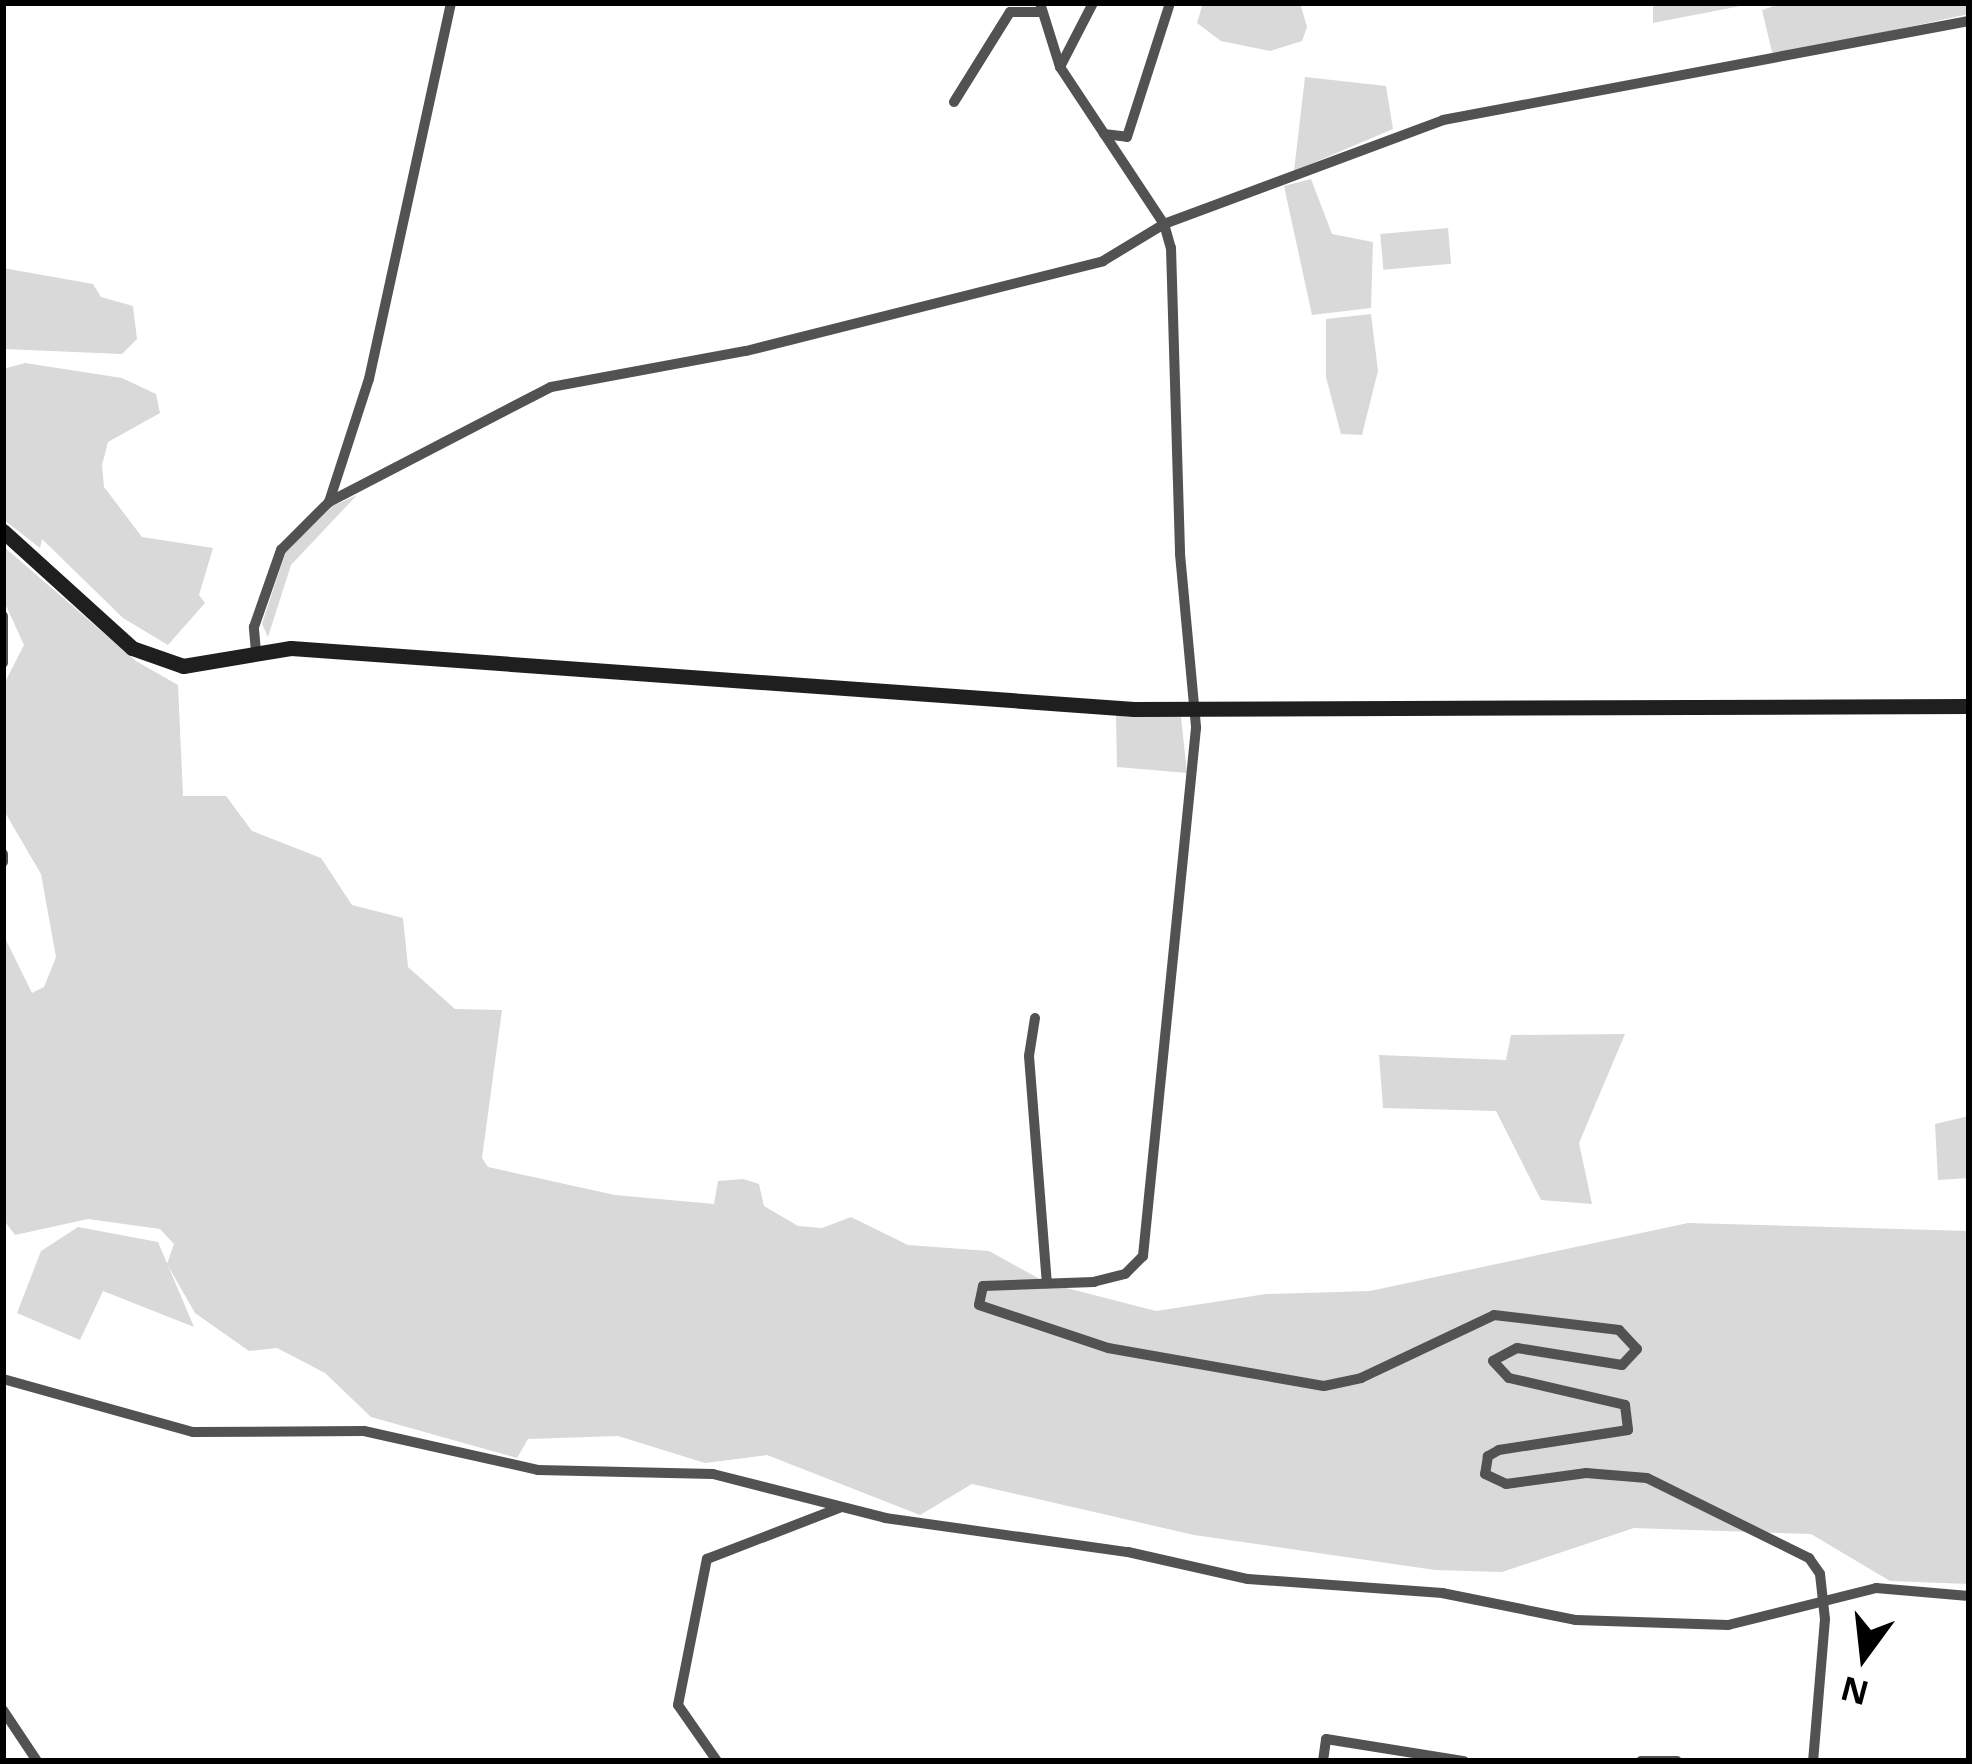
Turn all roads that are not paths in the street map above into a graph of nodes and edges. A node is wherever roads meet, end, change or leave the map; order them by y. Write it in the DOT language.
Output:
graph roads {
  1 [pos="451,3"];
  2 [pos="1093,3"];
  3 [pos="1170,3"];
  4 [pos="1040,8"];
  5 [pos="1969,21"];
  6 [pos="1060,67"];
  7 [pos="954,102"];
  8 [pos="1104,134"];
  9 [pos="1164,224"];
  10 [pos="329,502"];
  11 [pos="3,532"];
  12 [pos="3,616"];
  13 [pos="256,652"];
  14 [pos="3,663"];
  15 [pos="1969,706"];
  16 [pos="1195,708"];
  17 [pos="1036,1018"];
  18 [pos="1047,1283"];
  19 [pos="3,1379"];
  20 [pos="842,1506"];
  21 [pos="1969,1596"];
  22 [pos="1823,1600"];
  23 [pos="3,1710"];
  24 [pos="37,1761"];
  25 [pos="717,1761"];
  26 [pos="1322,1761"];
  27 [pos="1464,1761"];
  28 [pos="1641,1761"];
  29 [pos="1677,1761"];
  30 [pos="1813,1761"];
  1 -- 10 [label="street"];
  2 -- 6 [label="street"];
  3 -- 8 [label="street"];
  4 -- 6 [label="street"];
  4 -- 7 [label="street"];
  5 -- 9 [label="street"];
  6 -- 8 [label="street"];
  8 -- 9 [label="street"];
  9 -- 10 [label="street"];
  9 -- 16 [label="street"];
  10 -- 13 [label="street"];
  11 -- 13 [label="street"];
  12 -- 14 [label="street"];
  13 -- 16 [label="street"];
  15 -- 16 [label="street"];
  16 -- 18 [label="street"];
  17 -- 18 [label="street"];
  18 -- 22 [label="street"];
  19 -- 20 [label="street"];
  20 -- 22 [label="street"];
  20 -- 25 [label="street"];
  21 -- 22 [label="street"];
  22 -- 30 [label="street"];
  23 -- 24 [label="street"];
  26 -- 27 [label="street"];
  28 -- 29 [label="street"];
}
